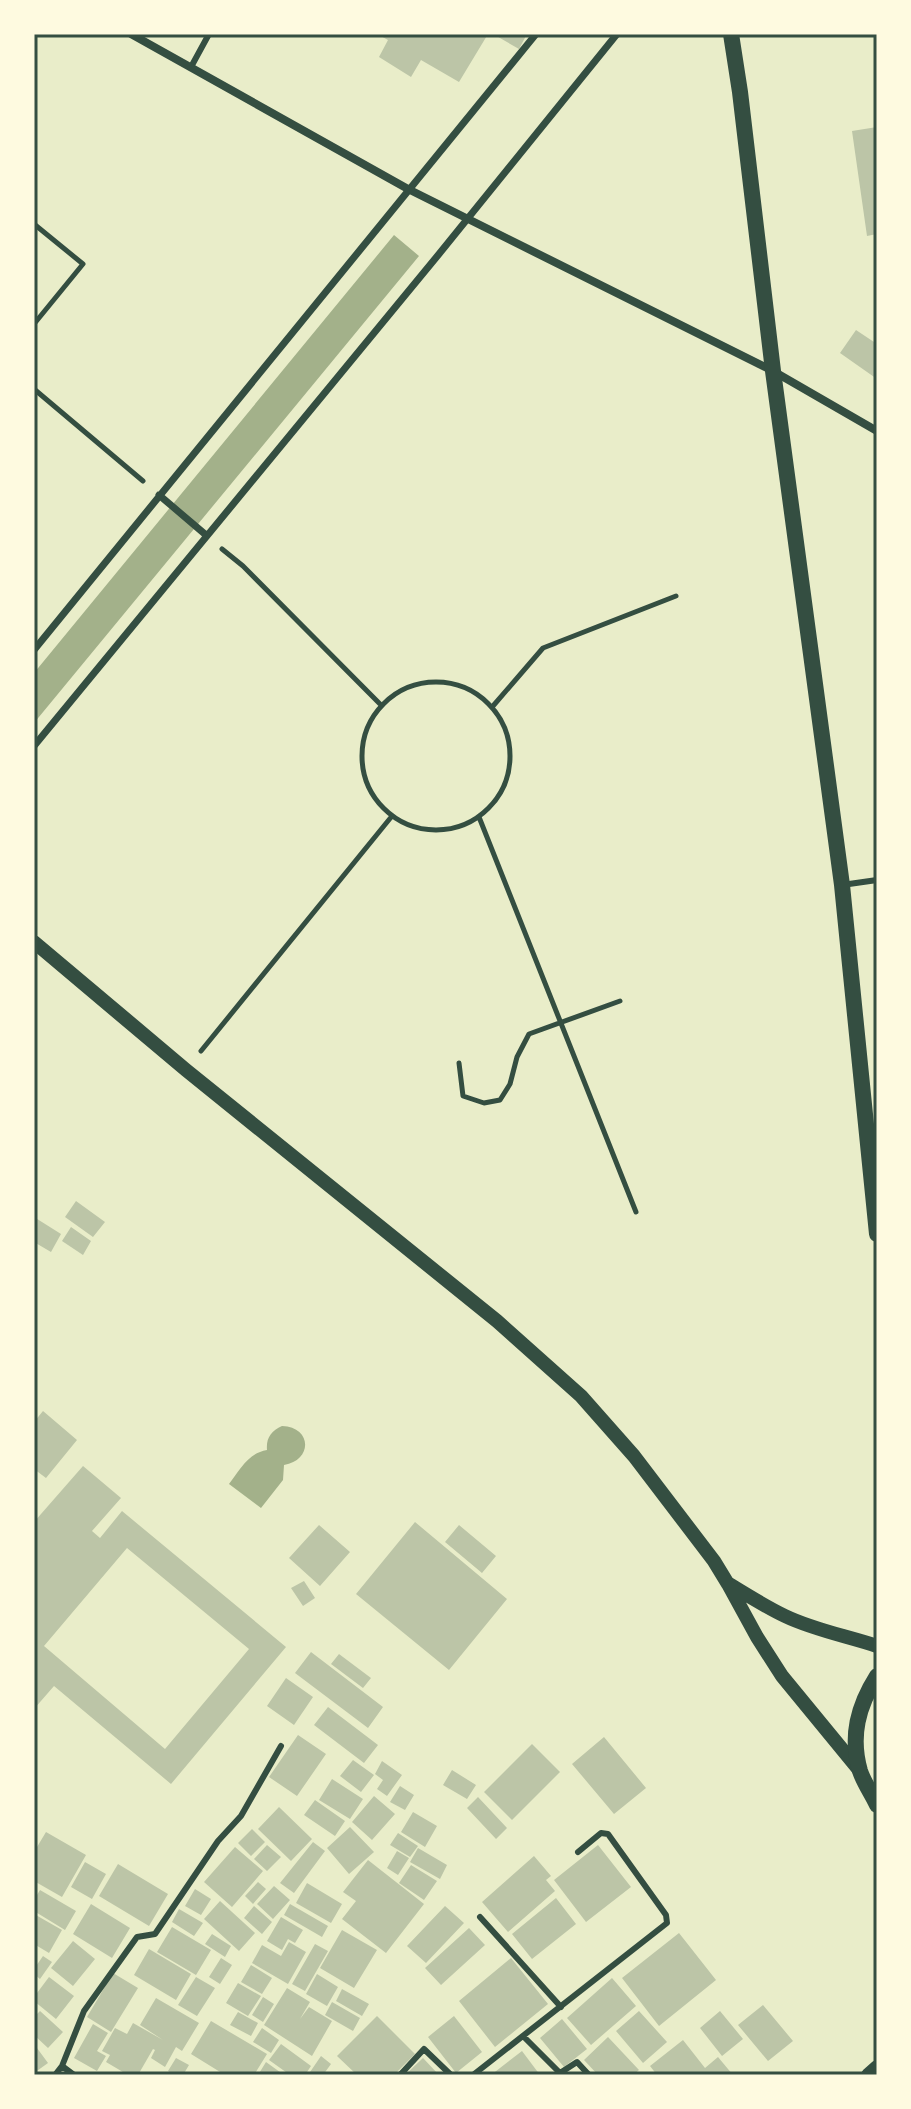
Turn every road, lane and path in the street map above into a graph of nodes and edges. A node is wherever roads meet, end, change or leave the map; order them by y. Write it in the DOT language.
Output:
graph roads {
  1 [pos="131,34"];
  2 [pos="209,34"];
  3 [pos="536,34"];
  4 [pos="617,34"];
  5 [pos="731,34"];
  6 [pos="191,67"];
  7 [pos="408,189"];
  8 [pos="467,219"];
  9 [pos="34,224"];
  10 [pos="34,324"];
  11 [pos="773,371"];
  12 [pos="34,389"];
  13 [pos="877,431"];
  14 [pos="159,495"];
  15 [pos="206,535"];
  16 [pos="676,596"];
  17 [pos="34,650"];
  18 [pos="381,705"];
  19 [pos="493,706"];
  20 [pos="34,746"];
  21 [pos="392,816"];
  22 [pos="479,817"];
  23 [pos="877,880"];
  24 [pos="842,885"];
  25 [pos="34,942"];
  26 [pos="620,1001"];
  27 [pos="560,1021"];
  28 [pos="459,1063"];
  29 [pos="186,1070"];
  30 [pos="636,1212"];
  31 [pos="877,1234"];
  32 [pos="728,1584"];
  33 [pos="877,1646"];
  34 [pos="877,1676"];
  35 [pos="281,1746"];
  36 [pos="860,1772"];
  37 [pos="877,1805"];
  38 [pos="578,1852"];
  39 [pos="480,1917"];
  40 [pos="561,2007"];
  41 [pos="523,2036"];
  42 [pos="62,2066"];
  43 [pos="877,2067"];
  44 [pos="55,2075"];
  45 [pos="74,2075"];
  46 [pos="400,2075"];
  47 [pos="451,2075"];
  48 [pos="473,2075"];
  49 [pos="589,2075"];
  50 [pos="868,2075"];
  1 -- 6 [label="street"];
  2 -- 6 [label="lane"];
  3 -- 7 [label="street"];
  4 -- 8 [label="street"];
  5 -- 11 [label="main road"];
  6 -- 7 [label="street"];
  7 -- 8 [label="street"];
  7 -- 14 [label="street"];
  8 -- 11 [label="street"];
  8 -- 15 [label="street"];
  9 -- 10 [label="path"];
  11 -- 13 [label="street"];
  11 -- 24 [label="main road"];
  12 -- 14 [label="path"];
  14 -- 15 [label="street"];
  14 -- 17 [label="street"];
  15 -- 18 [label="path"];
  15 -- 20 [label="street"];
  16 -- 19 [label="path"];
  18 -- 19 [label="path"];
  18 -- 21 [label="path"];
  19 -- 22 [label="path"];
  21 -- 22 [label="path"];
  21 -- 29 [label="path"];
  22 -- 27 [label="path"];
  23 -- 24 [label="lane"];
  24 -- 31 [label="main road"];
  25 -- 29 [label="street"];
  26 -- 27 [label="path"];
  27 -- 28 [label="path"];
  27 -- 30 [label="path"];
  29 -- 32 [label="street"];
  32 -- 33 [label="street"];
  32 -- 36 [label="street"];
  34 -- 36 [label="main road"];
  35 -- 42 [label="lane"];
  36 -- 37 [label="main road"];
  38 -- 40 [label="lane"];
  39 -- 40 [label="lane"];
  40 -- 41 [label="lane"];
  41 -- 48 [label="lane"];
  41 -- 49 [label="lane"];
  42 -- 44 [label="lane"];
  42 -- 45 [label="lane"];
  43 -- 50 [label="street"];
  46 -- 47 [label="lane"];
}
